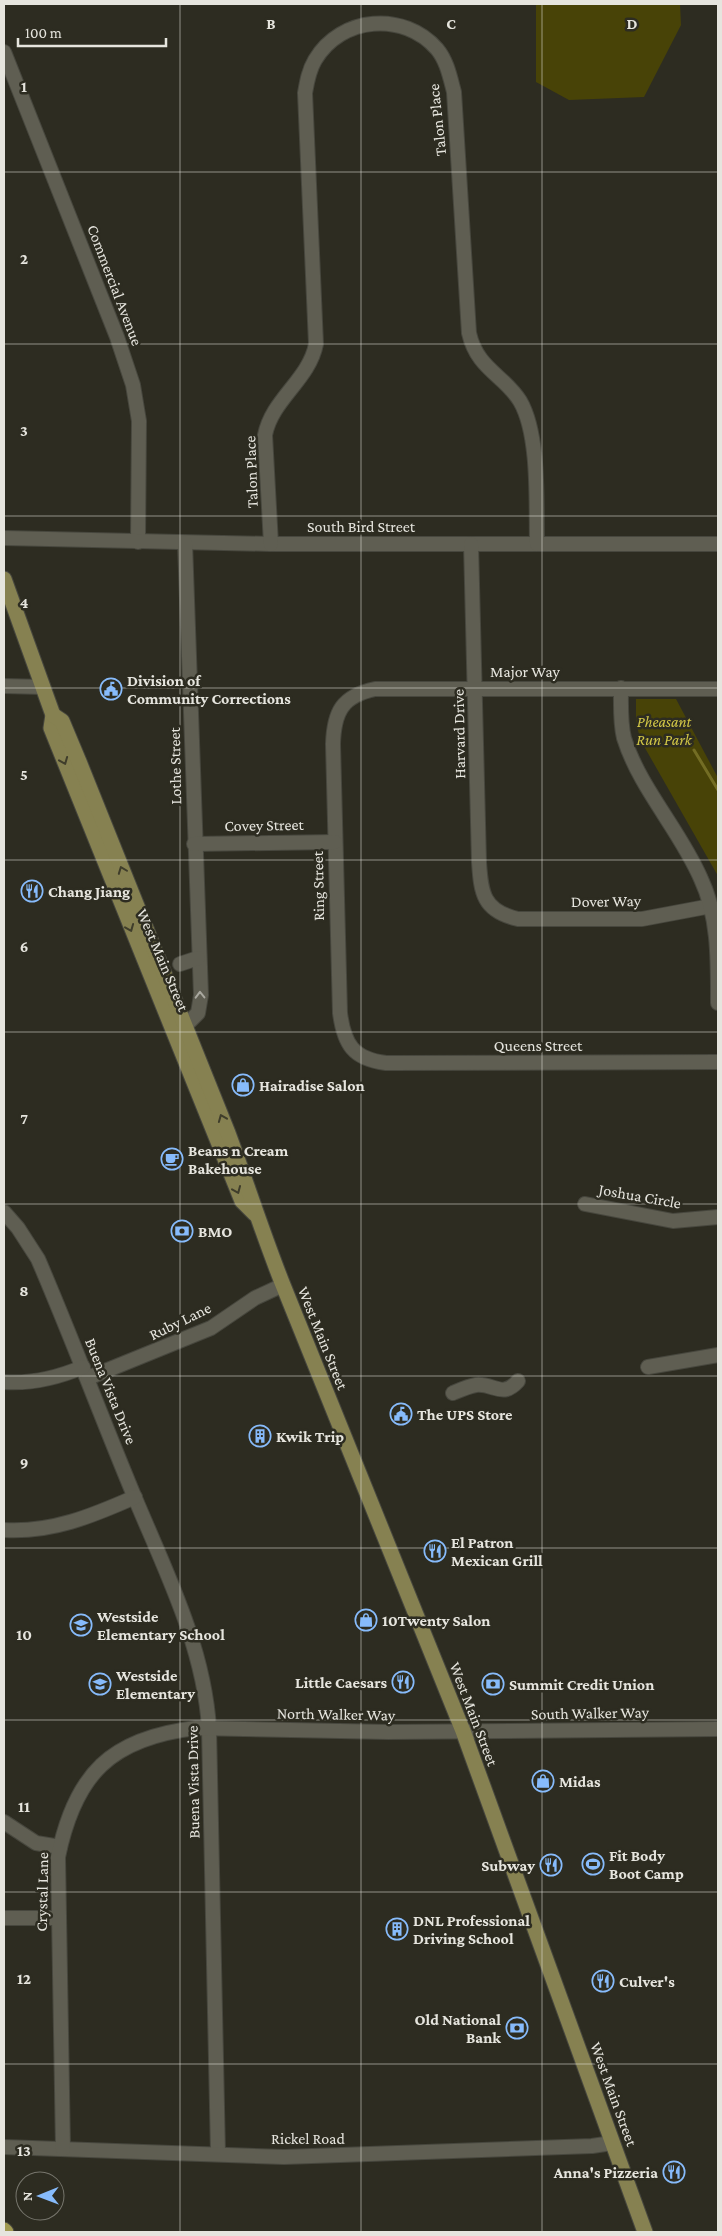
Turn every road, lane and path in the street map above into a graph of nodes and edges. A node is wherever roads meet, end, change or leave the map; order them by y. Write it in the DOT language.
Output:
graph roads {
  1 [pos="4,52"];
  2 [pos="4,538"];
  3 [pos="138,542"];
  4 [pos="186,543"];
  5 [pos="271,544"];
  6 [pos="471,544"];
  7 [pos="537,544"];
  8 [pos="718,544"];
  9 [pos="4,579"];
  10 [pos="4,686"];
  11 [pos="43,687"];
  12 [pos="475,688"];
  13 [pos="621,688"];
  14 [pos="718,689"];
  15 [pos="339,711"];
  16 [pos="53,715"];
  17 [pos="335,842"];
  18 [pos="194,844"];
  19 [pos="711,906"];
  20 [pos="502,914"];
  21 [pos="198,958"];
  22 [pos="180,964"];
  23 [pos="718,1003"];
  24 [pos="186,1025"];
  25 [pos="360,1055"];
  26 [pos="718,1062"];
  27 [pos="586,1204"];
  28 [pos="4,1212"];
  29 [pos="255,1214"];
  30 [pos="718,1217"];
  31 [pos="283,1285"];
  32 [pos="718,1355"];
  33 [pos="648,1367"];
  34 [pos="85,1373"];
  35 [pos="518,1381"];
  36 [pos="4,1382"];
  37 [pos="453,1393"];
  38 [pos="134,1497"];
  39 [pos="4,1530"];
  40 [pos="209,1728"];
  41 [pos="718,1729"];
  42 [pos="463,1731"];
  43 [pos="4,1822"];
  44 [pos="60,1847"];
  45 [pos="4,1918"];
  46 [pos="58,1918"];
  47 [pos="612,2143"];
  48 [pos="4,2147"];
  49 [pos="63,2149"];
  50 [pos="218,2154"];
  51 [pos="645,2232"];
  1 -- 3 [label="street, Commercial Avenue"];
  2 -- 3 [label="street, South Bird Street"];
  3 -- 4 [label="street, South Bird Street"];
  4 -- 5 [label="street, South Bird Street"];
  4 -- 18 [label="street, Lothe Street"];
  5 -- 6 [label="street, South Bird Street"];
  5 -- 7 [label="street, Talon Place"];
  6 -- 7 [label="street, South Bird Street"];
  6 -- 12 [label="street, Harvard Drive"];
  7 -- 8 [label="street, South Bird Street"];
  9 -- 11 [label="main road, West Main Street"];
  10 -- 11 [label="street"];
  11 -- 16 [label="main road, West Main Street"];
  12 -- 13 [label="street, Major Way"];
  12 -- 15 [label="street, Major Way"];
  12 -- 20 [label="street, Harvard Drive"];
  13 -- 14 [label="street, Major Way"];
  13 -- 19 [label="street"];
  15 -- 17 [label="street, Ring Street"];
  24 -- 16 [label="main road, West Main Street, one-way"];
  16 -- 29 [label="main road, West Main Street, one-way"];
  17 -- 18 [label="street, Covey Street"];
  17 -- 25 [label="street, Ring Street"];
  18 -- 21 [label="street, Lothe Street"];
  19 -- 20 [label="street, Dover Way"];
  19 -- 23 [label="street"];
  21 -- 22 [label="street"];
  24 -- 21 [label="street, Lothe Street, one-way"];
  29 -- 24 [label="main road, West Main Street, one-way"];
  25 -- 26 [label="street, Queens Street"];
  27 -- 30 [label="street, Joshua Circle"];
  28 -- 34 [label="street, Buena Vista Drive"];
  29 -- 31 [label="main road, West Main Street"];
  31 -- 34 [label="street, Ruby Lane"];
  31 -- 42 [label="main road, West Main Street"];
  32 -- 33 [label="street"];
  34 -- 36 [label="street, Ruby Lane"];
  34 -- 38 [label="street, Buena Vista Drive"];
  35 -- 37 [label="street"];
  38 -- 39 [label="street"];
  38 -- 40 [label="street, Buena Vista Drive"];
  40 -- 42 [label="street, North Walker Way"];
  40 -- 44 [label="street, Crystal Lane"];
  40 -- 50 [label="street, Buena Vista Drive"];
  41 -- 42 [label="street, South Walker Way"];
  42 -- 47 [label="main road, West Main Street"];
  43 -- 44 [label="street"];
  44 -- 46 [label="street, Crystal Lane"];
  45 -- 46 [label="street"];
  46 -- 49 [label="street, Crystal Lane"];
  47 -- 50 [label="street, Rickel Road"];
  47 -- 51 [label="main road, West Main Street"];
  48 -- 49 [label="street, Rickel Road"];
  49 -- 50 [label="street, Rickel Road"];
}
